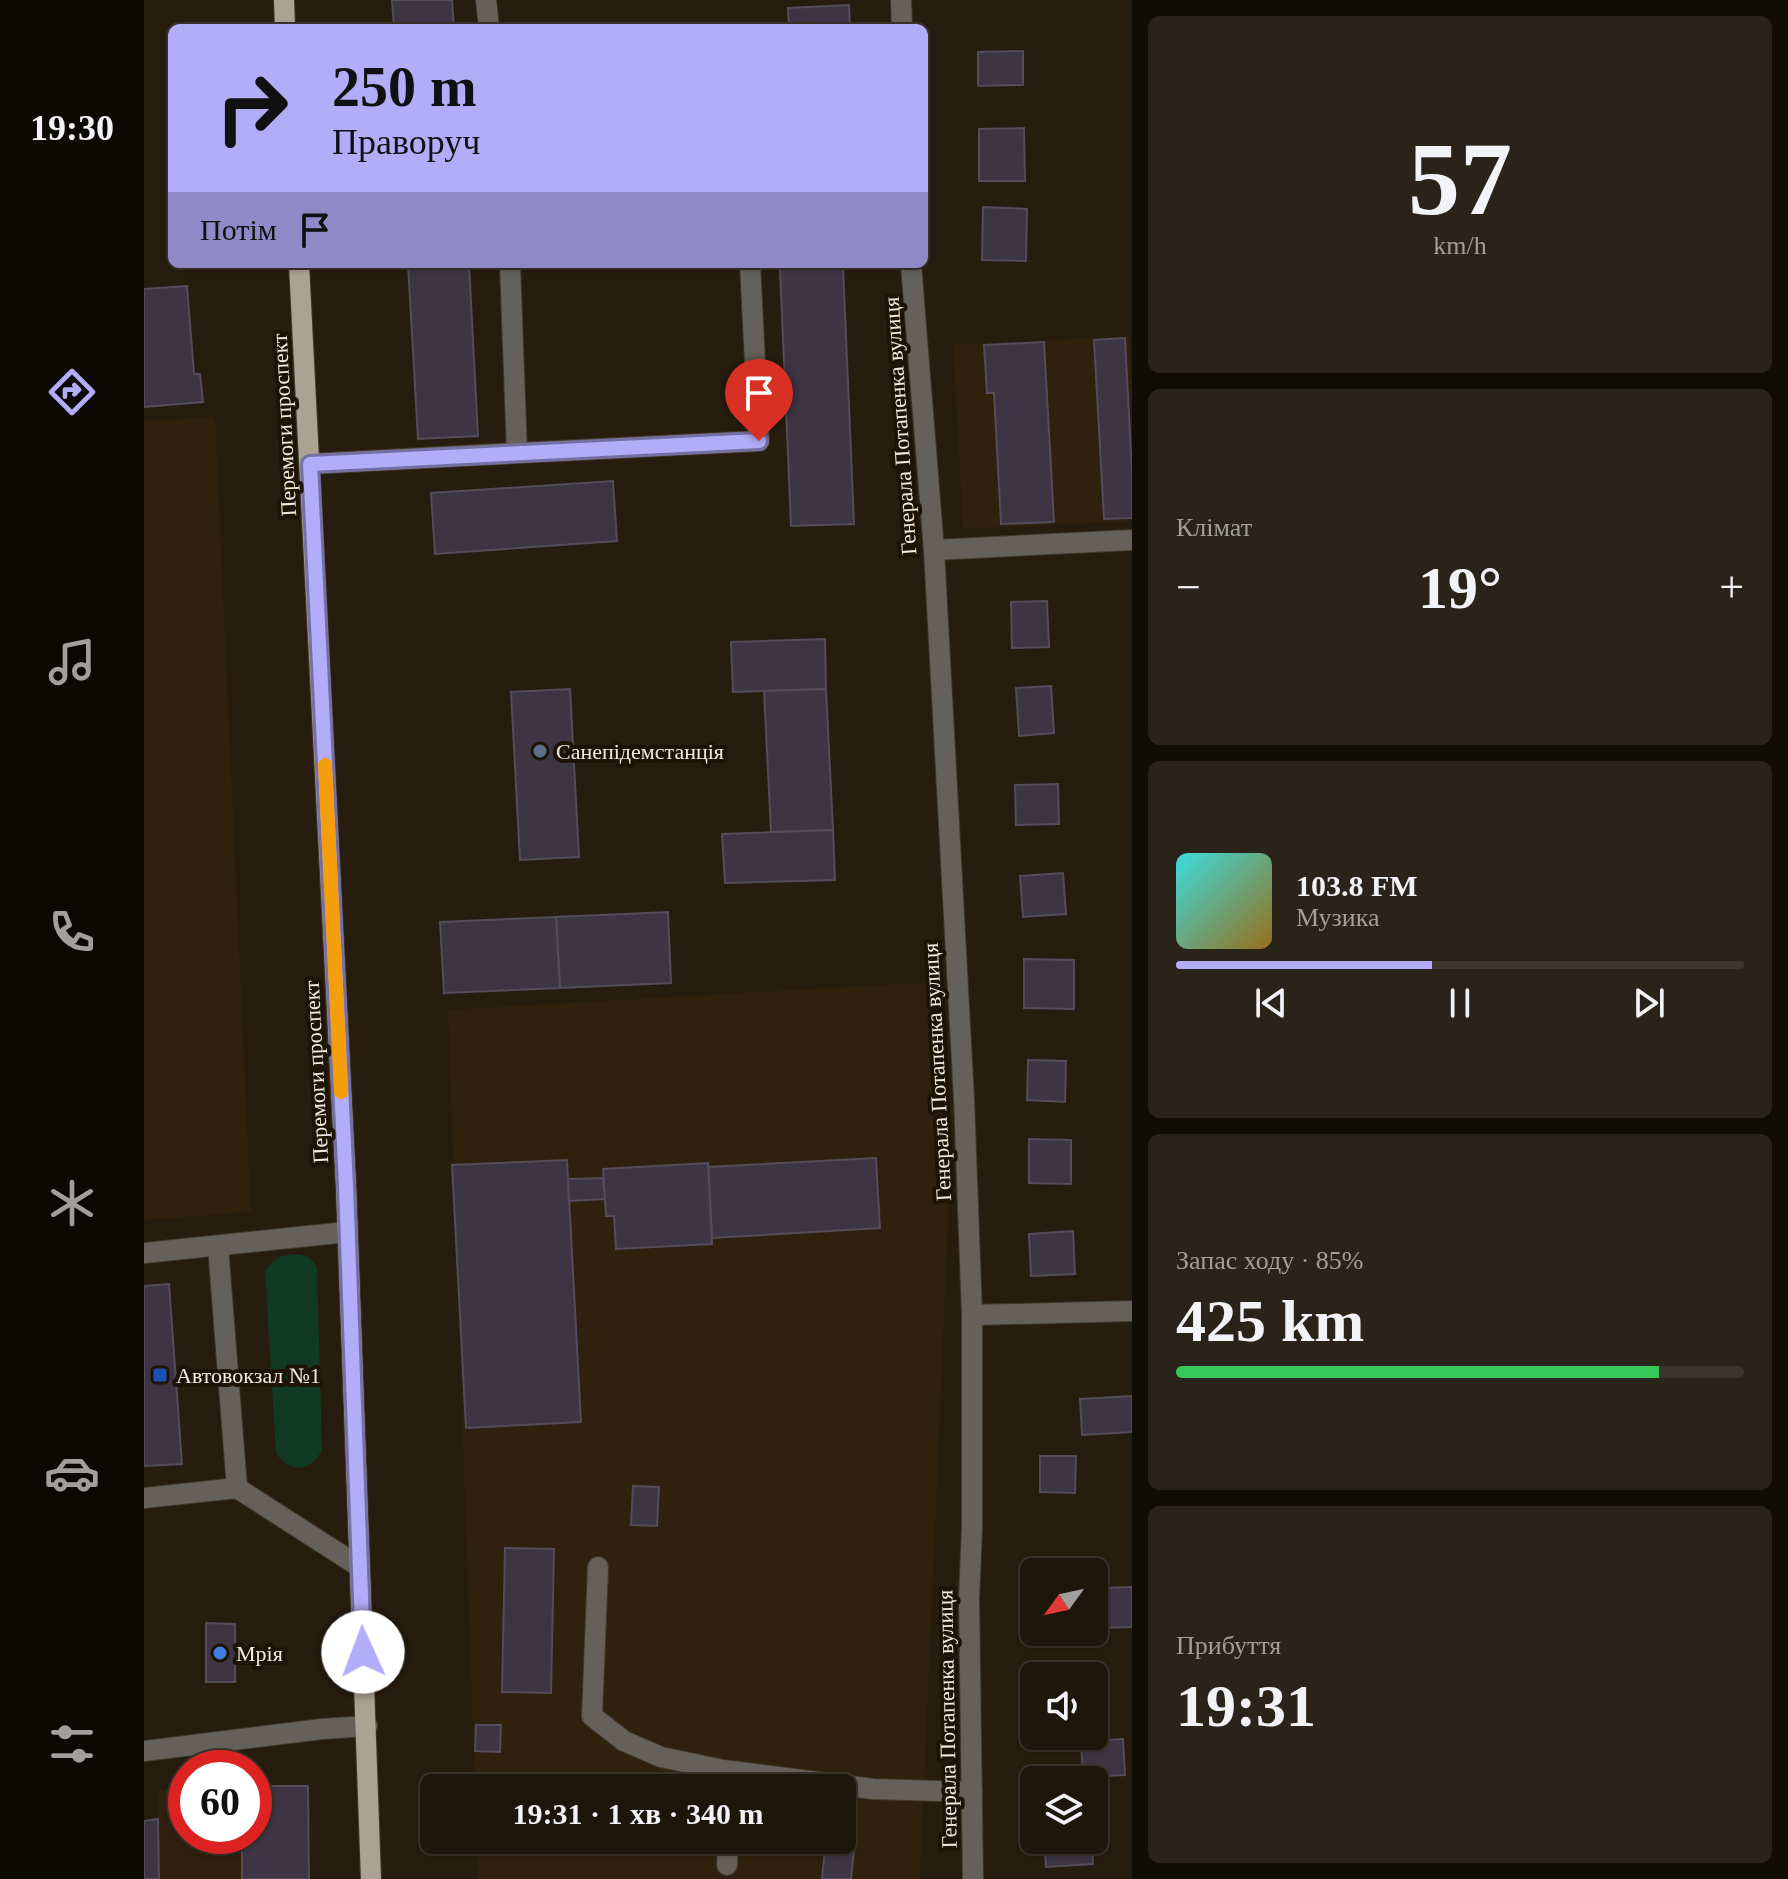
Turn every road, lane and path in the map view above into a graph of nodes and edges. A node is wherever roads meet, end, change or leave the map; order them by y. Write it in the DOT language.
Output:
graph roads {
  1 [pos="284,0"];
  2 [pos="486,0"];
  3 [pos="901,0"];
  4 [pos="285,24"];
  5 [pos="489,24"];
  6 [pos="902,24"];
  7 [pos="299,268"];
  8 [pos="510,268"];
  9 [pos="750,268"];
  10 [pos="911,268"];
  11 [pos="517,453"];
  12 [pos="310,464"];
  13 [pos="1132,540"];
  14 [pos="934,550"];
  15 [pos="347,1232"];
  16 [pos="218,1246"];
  17 [pos="144,1253"];
  18 [pos="1132,1311"];
  19 [pos="972,1315"];
  20 [pos="237,1488"];
  21 [pos="144,1498"];
  22 [pos="360,1567"];
  23 [pos="598,1567"];
  24 [pos="367,1726"];
  25 [pos="144,1751"];
  26 [pos="712,1774"];
  27 [pos="856,1788"];
  28 [pos="972,1792"];
  29 [pos="727,1854"];
  30 [pos="727,1865"];
  31 [pos="371,1879"];
  32 [pos="973,1879"];
  1 -- 4 [label="main road"];
  2 -- 5 [label="street"];
  3 -- 6 [label="street"];
  7 -- 12 [label="main road, Перемоги проспект"];
  8 -- 11 [label="street"];
  9 -- 11 [label="street"];
  10 -- 14 [label="street, Генерала Потапенка вулиця"];
  11 -- 12 [label="street"];
  12 -- 15 [label="main road, Перемоги проспект"];
  13 -- 14 [label="street"];
  14 -- 19 [label="street, Генерала Потапенка вулиця"];
  15 -- 16 [label="street"];
  15 -- 22 [label="main road, Перемоги проспект"];
  16 -- 17 [label="street"];
  16 -- 20 [label="street"];
  18 -- 19 [label="street"];
  19 -- 28 [label="street, Генерала Потапенка вулиця"];
  20 -- 21 [label="street"];
  20 -- 22 [label="street"];
  22 -- 24 [label="main road, Перемоги проспект"];
  23 -- 26 [label="street"];
  24 -- 25 [label="street"];
  24 -- 31 [label="main road, Перемоги проспект"];
  27 -- 28 [label="street"];
  28 -- 32 [label="street, Генерала Потапенка вулиця"];
  29 -- 30 [label="street"];
}
